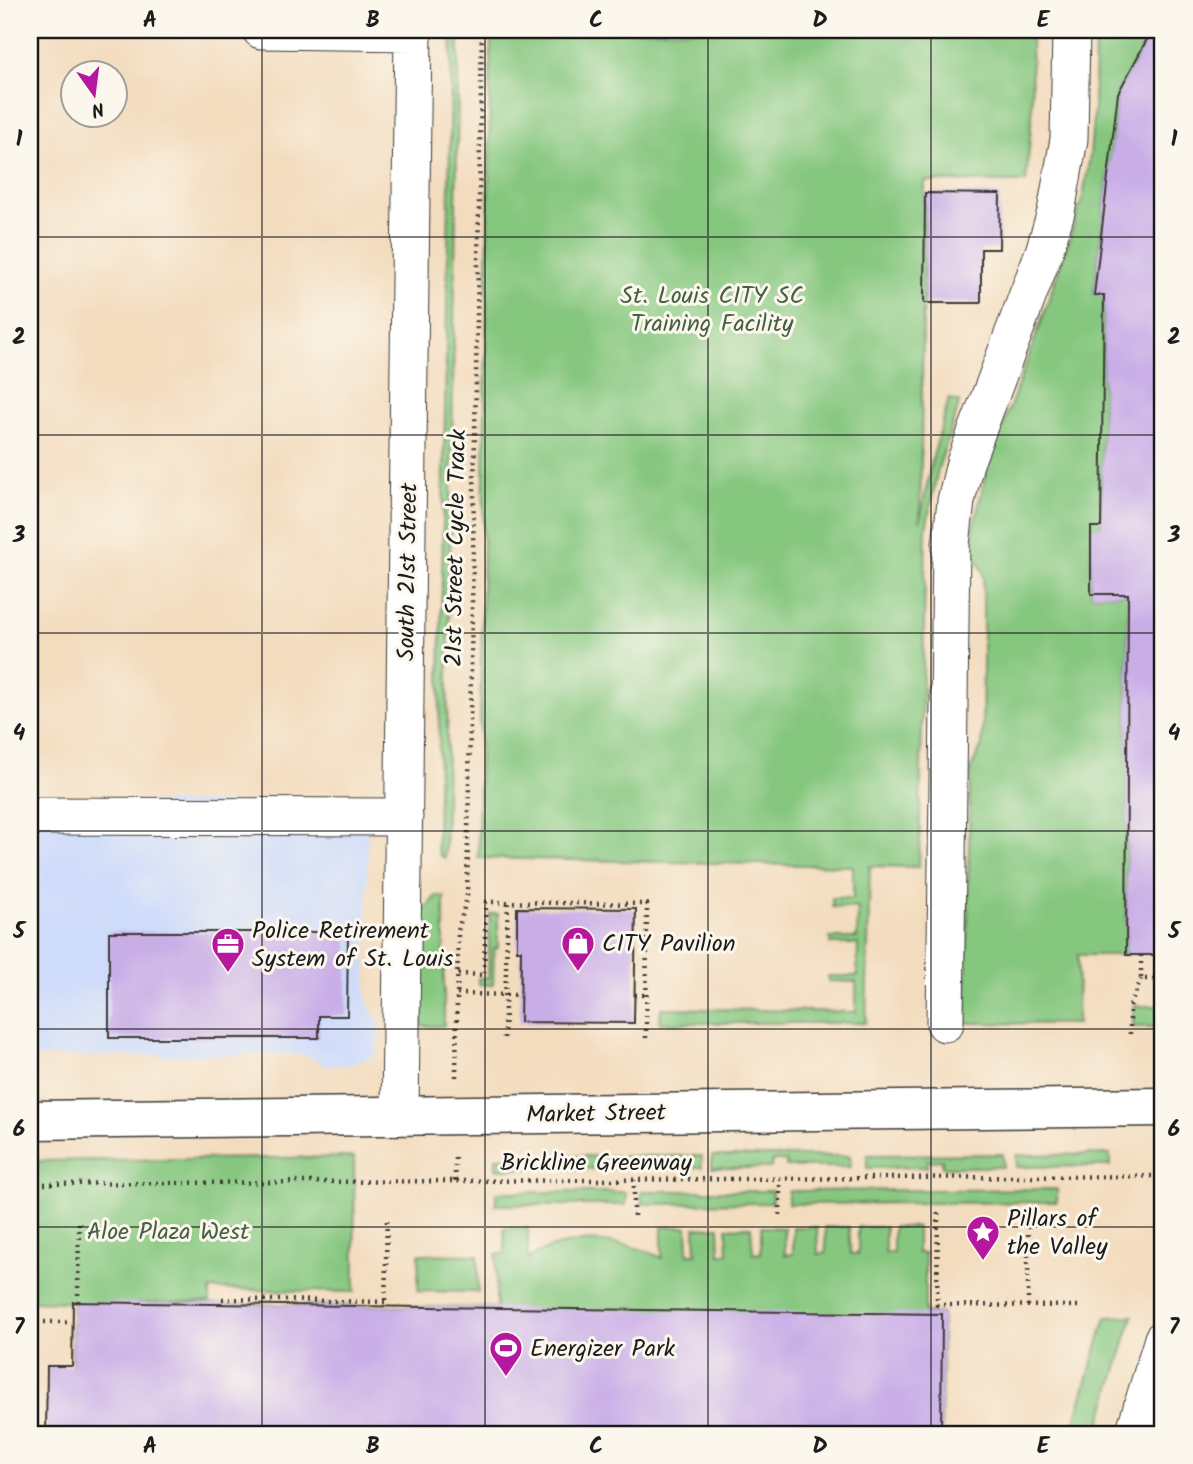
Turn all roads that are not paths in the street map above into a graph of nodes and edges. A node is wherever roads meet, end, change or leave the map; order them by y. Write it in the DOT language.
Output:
graph roads {
  1 [pos="261,30"];
  2 [pos="1071,30"];
  3 [pos="413,31"];
  4 [pos="30,816"];
  5 [pos="404,817"];
  6 [pos="945,1023"];
  7 [pos="1163,1107"];
  8 [pos="400,1115"];
  9 [pos="30,1120"];
  10 [pos="1163,1339"];
  11 [pos="1135,1434"];
  1 -- 3 [label="street"];
  2 -- 6 [label="street"];
  3 -- 5 [label="street, South 21st Street"];
  4 -- 5 [label="street"];
  5 -- 8 [label="street, South 21st Street"];
  7 -- 8 [label="main road, Market Street"];
  8 -- 9 [label="main road, Market Street"];
  10 -- 11 [label="street"];
}
